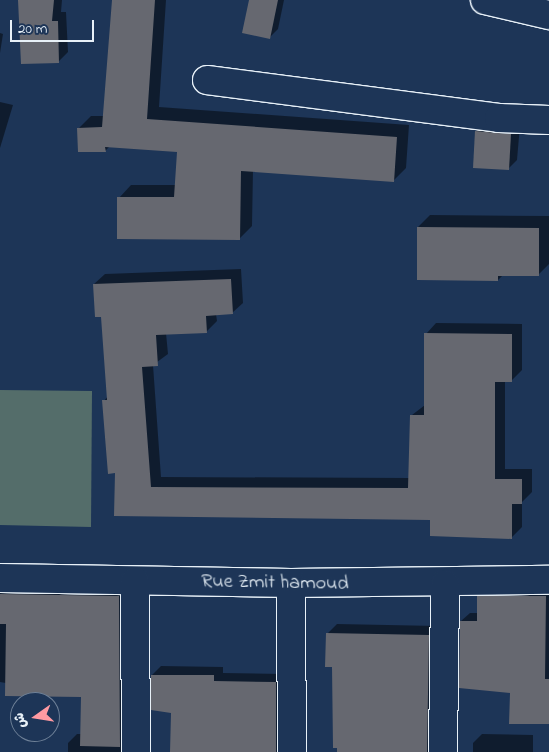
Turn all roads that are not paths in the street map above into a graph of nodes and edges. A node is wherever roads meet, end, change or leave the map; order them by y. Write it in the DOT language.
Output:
graph roads {
  1 [pos="486,0"];
  2 [pos="549,15"];
  3 [pos="207,80"];
  4 [pos="549,120"];
  5 [pos="0,578"];
  6 [pos="549,580"];
  7 [pos="135,581"];
  8 [pos="291,583"];
  9 [pos="445,584"];
  10 [pos="136,752"];
  11 [pos="292,752"];
  12 [pos="443,752"];
  1 -- 2 [label="street"];
  3 -- 4 [label="street"];
  5 -- 7 [label="street, Rue Zmit hamoud"];
  6 -- 9 [label="street, Rue Zmit hamoud"];
  7 -- 8 [label="street, Rue Zmit hamoud"];
  7 -- 10 [label="street"];
  8 -- 9 [label="street, Rue Zmit hamoud"];
  8 -- 11 [label="street"];
  9 -- 12 [label="street"];
}
